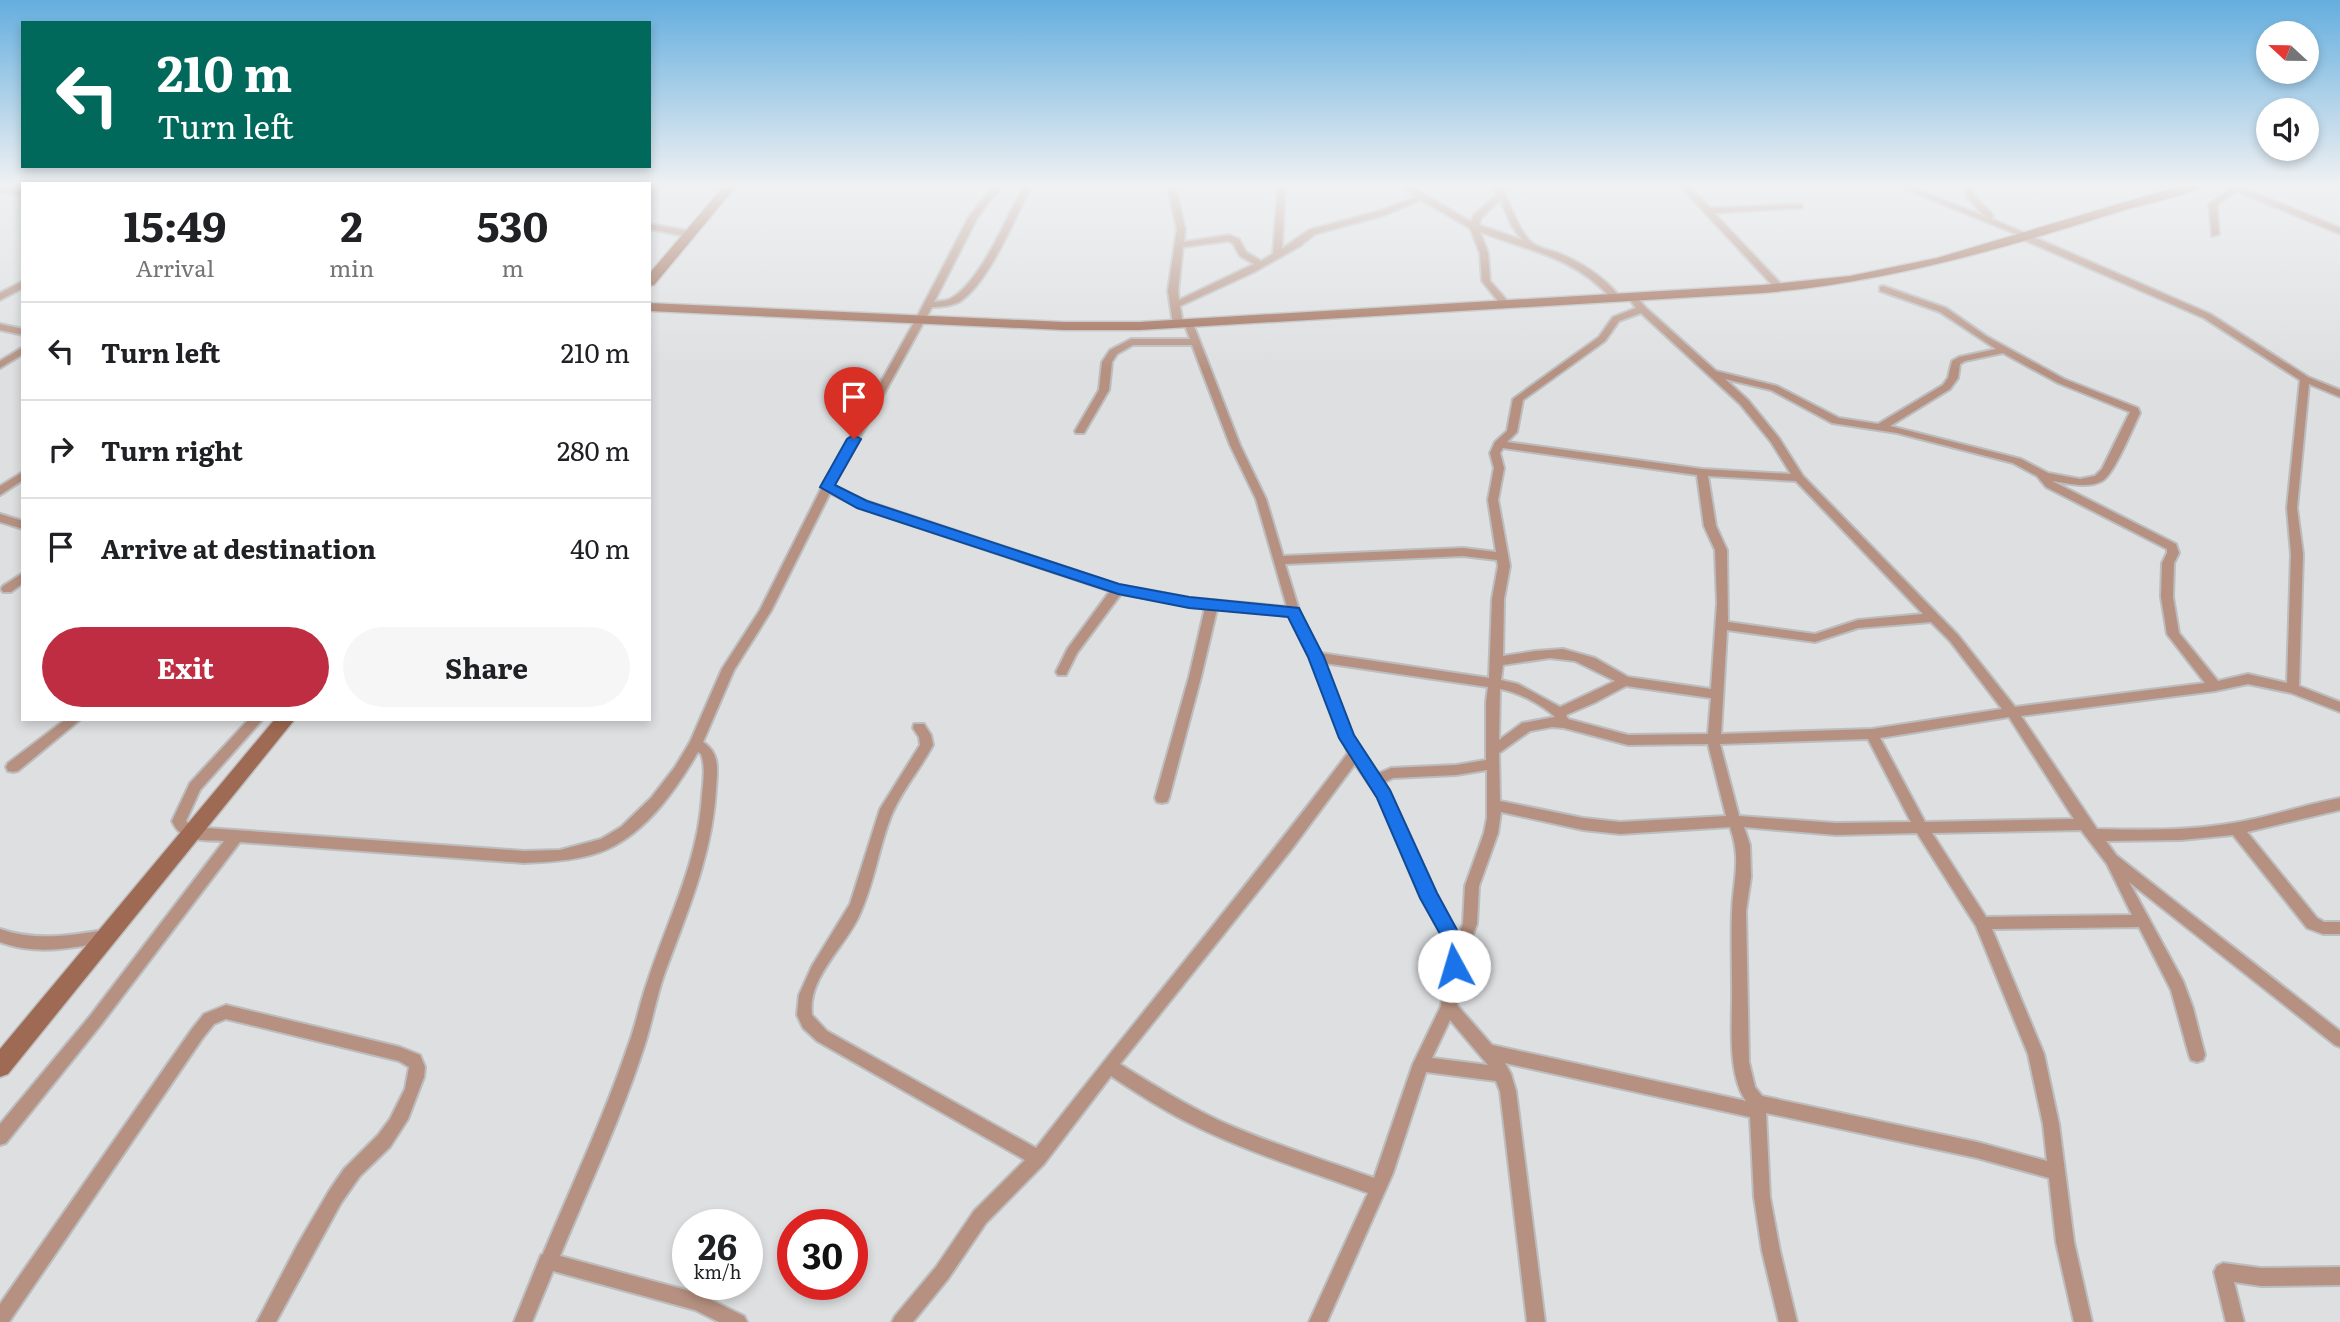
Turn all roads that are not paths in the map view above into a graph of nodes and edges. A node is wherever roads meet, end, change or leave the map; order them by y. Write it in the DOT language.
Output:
graph roads {
  1 [pos="680,247"];
  2 [pos="958,247"];
  3 [pos="996,247"];
  4 [pos="1180,247"];
  5 [pos="1239,247"];
  6 [pos="1277,247"];
  7 [pos="1292,247"];
  8 [pos="1482,247"];
  9 [pos="1532,247"];
  10 [pos="1741,247"];
  11 [pos="1987,247"];
  12 [pos="2050,247"];
  13 [pos="1277,254"];
  14 [pos="1260,264"];
  15 [pos="651,280"];
  16 [pos="21,285"];
  17 [pos="1779,287"];
  18 [pos="1883,289"];
  19 [pos="1632,296"];
  20 [pos="0,297"];
  21 [pos="1615,297"];
  22 [pos="1504,304"];
  23 [pos="928,305"];
  24 [pos="1175,305"];
  25 [pos="651,307"];
  26 [pos="1642,309"];
  27 [pos="921,319"];
  28 [pos="1184,324"];
  29 [pos="0,327"];
  30 [pos="21,332"];
  31 [pos="1195,342"];
  32 [pos="2003,350"];
  33 [pos="21,351"];
  34 [pos="0,365"];
  35 [pos="1714,374"];
  36 [pos="2305,379"];
  37 [pos="2340,394"];
  38 [pos="1881,427"];
  39 [pos="1080,431"];
  40 [pos="1499,444"];
  41 [pos="1702,472"];
  42 [pos="2040,473"];
  43 [pos="21,476"];
  44 [pos="1799,478"];
  45 [pos="827,487"];
  46 [pos="0,491"];
  47 [pos="0,518"];
  48 [pos="21,524"];
  49 [pos="1503,557"];
  50 [pos="1278,560"];
  51 [pos="21,578"];
  52 [pos="7,589"];
  53 [pos="1118,589"];
  54 [pos="1212,605"];
  55 [pos="1293,612"];
  56 [pos="1934,617"];
  57 [pos="1721,625"];
  58 [pos="1316,657"];
  59 [pos="1496,662"];
  60 [pos="1062,672"];
  61 [pos="1625,681"];
  62 [pos="1494,684"];
  63 [pos="2215,687"];
  64 [pos="2293,689"];
  65 [pos="1715,694"];
  66 [pos="2340,707"];
  67 [pos="2012,712"];
  68 [pos="1561,718"];
  69 [pos="72,721"];
  70 [pos="255,721"];
  71 [pos="284,721"];
  72 [pos="919,728"];
  73 [pos="1872,734"];
  74 [pos="1713,738"];
  75 [pos="696,744"];
  76 [pos="1355,754"];
  77 [pos="1494,757"];
  78 [pos="13,767"];
  79 [pos="1376,781"];
  80 [pos="1162,798"];
  81 [pos="2340,804"];
  82 [pos="1495,806"];
  83 [pos="1735,821"];
  84 [pos="1922,829"];
  85 [pos="2236,829"];
  86 [pos="2089,830"];
  87 [pos="190,833"];
  88 [pos="235,838"];
  89 [pos="2111,859"];
  90 [pos="2142,921"];
  91 [pos="1982,923"];
  92 [pos="2340,928"];
  93 [pos="0,934"];
  94 [pos="104,936"];
  95 [pos="1459,950"];
  96 [pos="1449,1007"];
  97 [pos="2340,1040"];
  98 [pos="1487,1052"];
  99 [pos="2197,1055"];
  100 [pos="1421,1064"];
  101 [pos="0,1066"];
  102 [pos="1109,1066"];
  103 [pos="1503,1074"];
  104 [pos="1757,1107"];
  105 [pos="0,1138"];
  106 [pos="1038,1158"];
  107 [pos="2056,1172"];
  108 [pos="1378,1188"];
  109 [pos="547,1261"];
  110 [pos="2340,1276"];
  111 [pos="1,1320"];
  112 [pos="266,1322"];
  113 [pos="523,1322"];
  114 [pos="738,1322"];
  115 [pos="901,1322"];
  116 [pos="1318,1322"];
  117 [pos="1536,1322"];
  118 [pos="1788,1322"];
  119 [pos="2083,1322"];
  120 [pos="2235,1322"];
  1 -- 15 [label="street"];
  2 -- 23 [label="street"];
  3 -- 23 [label="street"];
  4 -- 24 [label="street"];
  5 -- 14 [label="street"];
  6 -- 13 [label="street"];
  7 -- 13 [label="street"];
  8 -- 22 [label="street"];
  9 -- 21 [label="street"];
  10 -- 17 [label="street"];
  11 -- 17 [label="street"];
  12 -- 36 [label="street"];
  13 -- 14 [label="street"];
  14 -- 24 [label="street"];
  16 -- 20 [label="street"];
  17 -- 19 [label="street"];
  18 -- 32 [label="street"];
  19 -- 21 [label="street"];
  19 -- 26 [label="street"];
  21 -- 22 [label="street"];
  22 -- 28 [label="street"];
  23 -- 27 [label="street"];
  24 -- 28 [label="street"];
  25 -- 27 [label="street"];
  26 -- 35 [label="street"];
  26 -- 40 [label="street"];
  27 -- 28 [label="street"];
  27 -- 45 [label="street"];
  28 -- 31 [label="street"];
  29 -- 30 [label="street"];
  31 -- 39 [label="street"];
  31 -- 50 [label="street"];
  32 -- 38 [label="street"];
  32 -- 42 [label="street"];
  33 -- 34 [label="street"];
  35 -- 38 [label="street"];
  35 -- 44 [label="street"];
  36 -- 37 [label="street"];
  36 -- 64 [label="street"];
  38 -- 42 [label="street"];
  40 -- 41 [label="street"];
  40 -- 49 [label="street"];
  41 -- 44 [label="street"];
  41 -- 57 [label="street"];
  42 -- 63 [label="street"];
  43 -- 46 [label="street"];
  44 -- 56 [label="street"];
  45 -- 53 [label="street"];
  45 -- 75 [label="street"];
  47 -- 48 [label="street"];
  49 -- 50 [label="street"];
  49 -- 59 [label="street"];
  50 -- 55 [label="street"];
  51 -- 52 [label="street"];
  53 -- 54 [label="street"];
  53 -- 60 [label="street"];
  54 -- 55 [label="street"];
  54 -- 80 [label="street"];
  55 -- 58 [label="street"];
  56 -- 57 [label="street"];
  56 -- 67 [label="street"];
  57 -- 65 [label="street"];
  58 -- 62 [label="street"];
  58 -- 76 [label="street"];
  59 -- 61 [label="street"];
  59 -- 62 [label="street"];
  61 -- 65 [label="street"];
  61 -- 68 [label="street"];
  62 -- 68 [label="street"];
  62 -- 77 [label="street"];
  63 -- 64 [label="street"];
  63 -- 67 [label="street"];
  64 -- 66 [label="street"];
  65 -- 74 [label="street"];
  67 -- 73 [label="street"];
  67 -- 86 [label="street"];
  68 -- 74 [label="street"];
  68 -- 77 [label="street"];
  69 -- 78 [label="street"];
  70 -- 87 [label="street"];
  71 -- 87 [label="street"];
  72 -- 106 [label="street"];
  73 -- 74 [label="street"];
  73 -- 84 [label="street"];
  74 -- 83 [label="street"];
  75 -- 88 [label="street"];
  75 -- 109 [label="street"];
  76 -- 79 [label="street"];
  76 -- 102 [label="street"];
  77 -- 79 [label="street"];
  77 -- 82 [label="street"];
  79 -- 95 [label="street"];
  81 -- 85 [label="street"];
  82 -- 83 [label="street"];
  82 -- 95 [label="street"];
  83 -- 84 [label="street"];
  83 -- 104 [label="street"];
  84 -- 86 [label="street"];
  84 -- 91 [label="street"];
  85 -- 86 [label="street"];
  85 -- 92 [label="street"];
  86 -- 89 [label="street"];
  87 -- 88 [label="street"];
  87 -- 94 [label="street"];
  88 -- 105 [label="street"];
  89 -- 90 [label="street"];
  89 -- 97 [label="street"];
  90 -- 91 [label="street"];
  90 -- 99 [label="street"];
  91 -- 107 [label="street"];
  93 -- 94 [label="street"];
  94 -- 101 [label="street"];
  95 -- 96 [label="street"];
  96 -- 98 [label="street"];
  96 -- 100 [label="street"];
  98 -- 103 [label="street"];
  98 -- 104 [label="street"];
  100 -- 103 [label="street"];
  100 -- 108 [label="street"];
  102 -- 106 [label="street"];
  102 -- 108 [label="street"];
  103 -- 117 [label="street"];
  104 -- 107 [label="street"];
  104 -- 118 [label="street"];
  106 -- 115 [label="street"];
  107 -- 119 [label="street"];
  108 -- 116 [label="street"];
  109 -- 113 [label="street"];
  109 -- 114 [label="street"];
  110 -- 120 [label="street"];
  111 -- 112 [label="street"];
}
